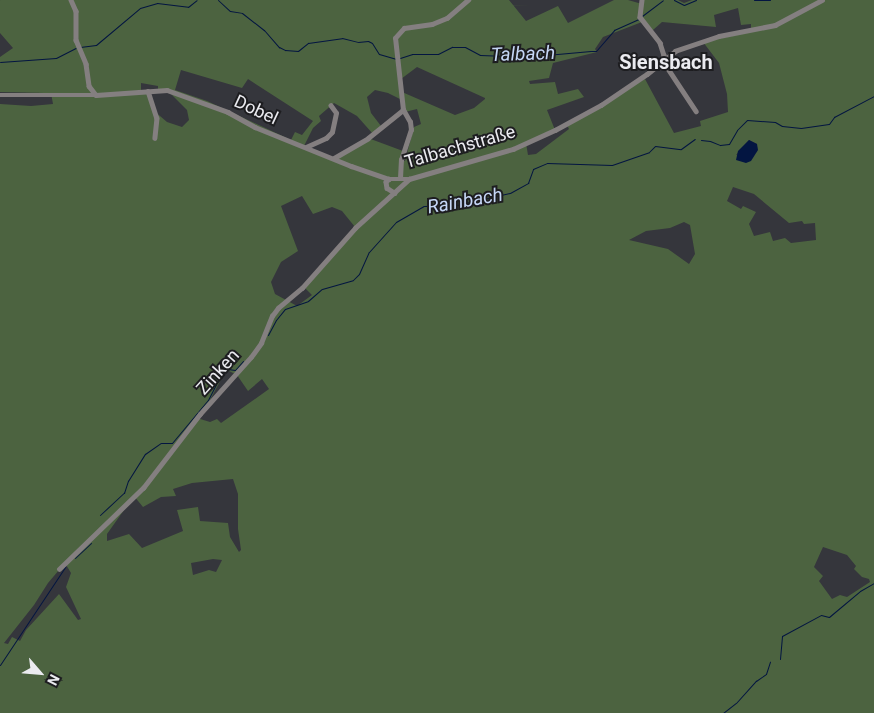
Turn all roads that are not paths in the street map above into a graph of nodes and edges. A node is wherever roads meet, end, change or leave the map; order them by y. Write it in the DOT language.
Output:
graph roads {
  1 [pos="71,0"];
  2 [pos="468,0"];
  3 [pos="642,0"];
  4 [pos="822,0"];
  5 [pos="663,61"];
  6 [pos="89,86"];
  7 [pos="148,91"];
  8 [pos="82,94"];
  9 [pos="0,95"];
  10 [pos="96,95"];
  11 [pos="332,106"];
  12 [pos="403,110"];
  13 [pos="696,111"];
  14 [pos="154,138"];
  15 [pos="306,147"];
  16 [pos="334,158"];
  17 [pos="400,178"];
  18 [pos="389,179"];
  19 [pos="409,179"];
  20 [pos="395,193"];
  21 [pos="59,569"];
  1 -- 6 [label="street"];
  2 -- 12 [label="street"];
  3 -- 5 [label="street"];
  4 -- 5 [label="street, Talbachstraße"];
  5 -- 13 [label="street"];
  5 -- 19 [label="street, Talbachstraße"];
  6 -- 8 [label="street"];
  6 -- 10 [label="street"];
  7 -- 10 [label="street, Dobel"];
  7 -- 14 [label="street"];
  7 -- 15 [label="street, Dobel"];
  8 -- 9 [label="street, Dobel"];
  8 -- 10 [label="street, Dobel"];
  11 -- 15 [label="street"];
  12 -- 16 [label="street"];
  12 -- 17 [label="street"];
  15 -- 16 [label="street, Dobel"];
  16 -- 18 [label="street, Dobel"];
  17 -- 18 [label="street, Dobel"];
  17 -- 19 [label="street, Talbachstraße"];
  18 -- 20 [label="street"];
  19 -- 20 [label="street, Zinken"];
  20 -- 21 [label="street, Zinken"];
}
